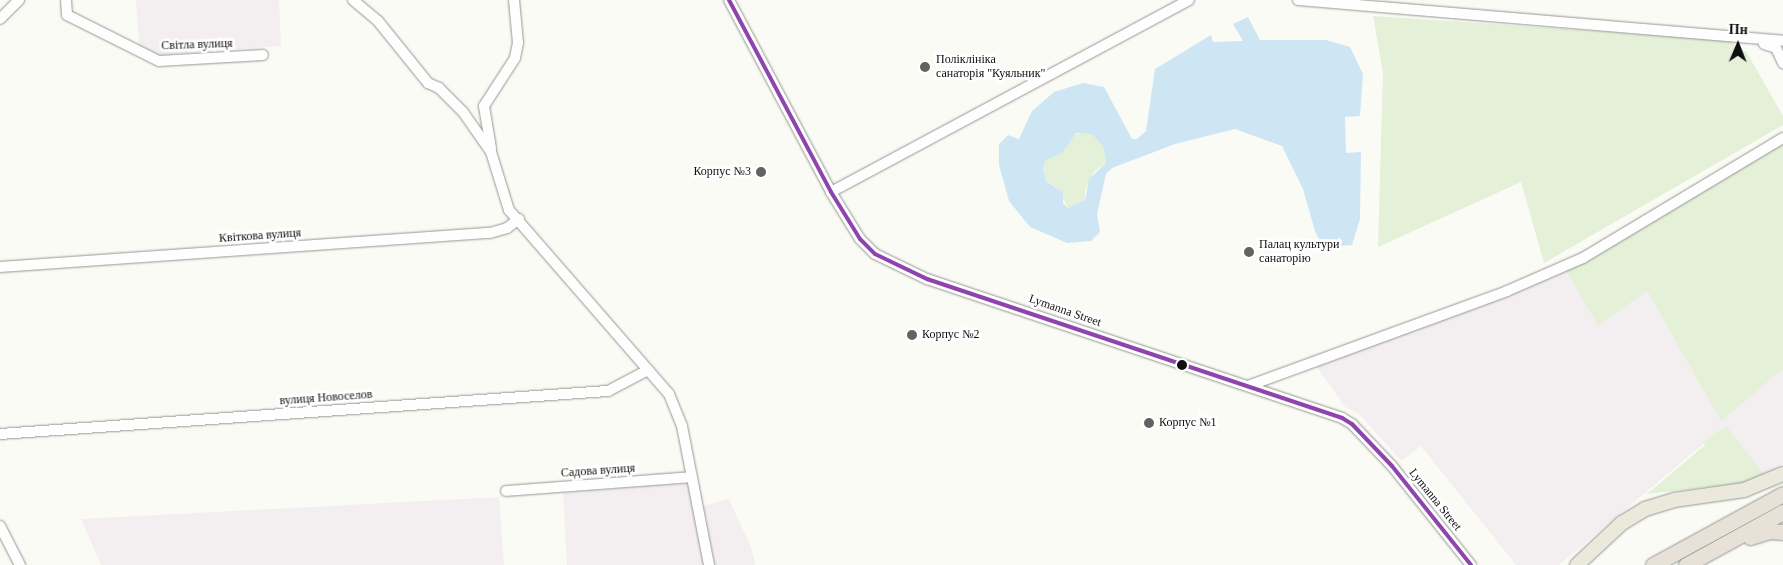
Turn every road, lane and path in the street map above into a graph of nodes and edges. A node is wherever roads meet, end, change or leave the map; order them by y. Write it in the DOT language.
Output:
graph roads {
  1 [pos="19,0"];
  2 [pos="66,0"];
  3 [pos="353,0"];
  4 [pos="514,0"];
  5 [pos="729,0"];
  6 [pos="1189,0"];
  7 [pos="1298,0"];
  8 [pos="0,19"];
  9 [pos="1753,41"];
  10 [pos="1783,42"];
  11 [pos="264,55"];
  12 [pos="1783,63"];
  13 [pos="484,106"];
  14 [pos="463,112"];
  15 [pos="1783,138"];
  16 [pos="491,152"];
  17 [pos="831,192"];
  18 [pos="516,213"];
  19 [pos="0,266"];
  20 [pos="648,370"];
  21 [pos="1248,386"];
  22 [pos="0,434"];
  23 [pos="1783,474"];
  24 [pos="691,477"];
  25 [pos="1783,487"];
  26 [pos="506,490"];
  27 [pos="1783,494"];
  28 [pos="1783,512"];
  29 [pos="1730,524"];
  30 [pos="0,526"];
  31 [pos="1783,532"];
  32 [pos="20,565"];
  33 [pos="709,565"];
  34 [pos="1471,565"];
  35 [pos="1576,565"];
  36 [pos="1653,565"];
  37 [pos="1686,565"];
  38 [pos="1699,565"];
  1 -- 8 [label="street"];
  2 -- 11 [label="street, Світла вулиця"];
  3 -- 14 [label="street"];
  4 -- 13 [label="street"];
  5 -- 17 [label="street, Lymanna Street"];
  6 -- 17 [label="street"];
  7 -- 9 [label="street"];
  9 -- 10 [label="street"];
  9 -- 12 [label="street"];
  13 -- 14 [label="street"];
  13 -- 16 [label="street"];
  14 -- 16 [label="street"];
  15 -- 21 [label="street"];
  16 -- 18 [label="street"];
  17 -- 21 [label="street, Lymanna Street"];
  18 -- 19 [label="street, Квіткова вулиця"];
  18 -- 20 [label="street"];
  20 -- 22 [label="street, вулиця Новоселов"];
  20 -- 24 [label="street"];
  21 -- 34 [label="street, Lymanna Street"];
  23 -- 35 [label="main road"];
  24 -- 26 [label="street, Садова вулиця"];
  24 -- 33 [label="street"];
  25 -- 29 [label="highway"];
  27 -- 29 [label="highway"];
  28 -- 37 [label="highway"];
  29 -- 36 [label="highway"];
  30 -- 32 [label="street"];
  31 -- 38 [label="highway"];
}
